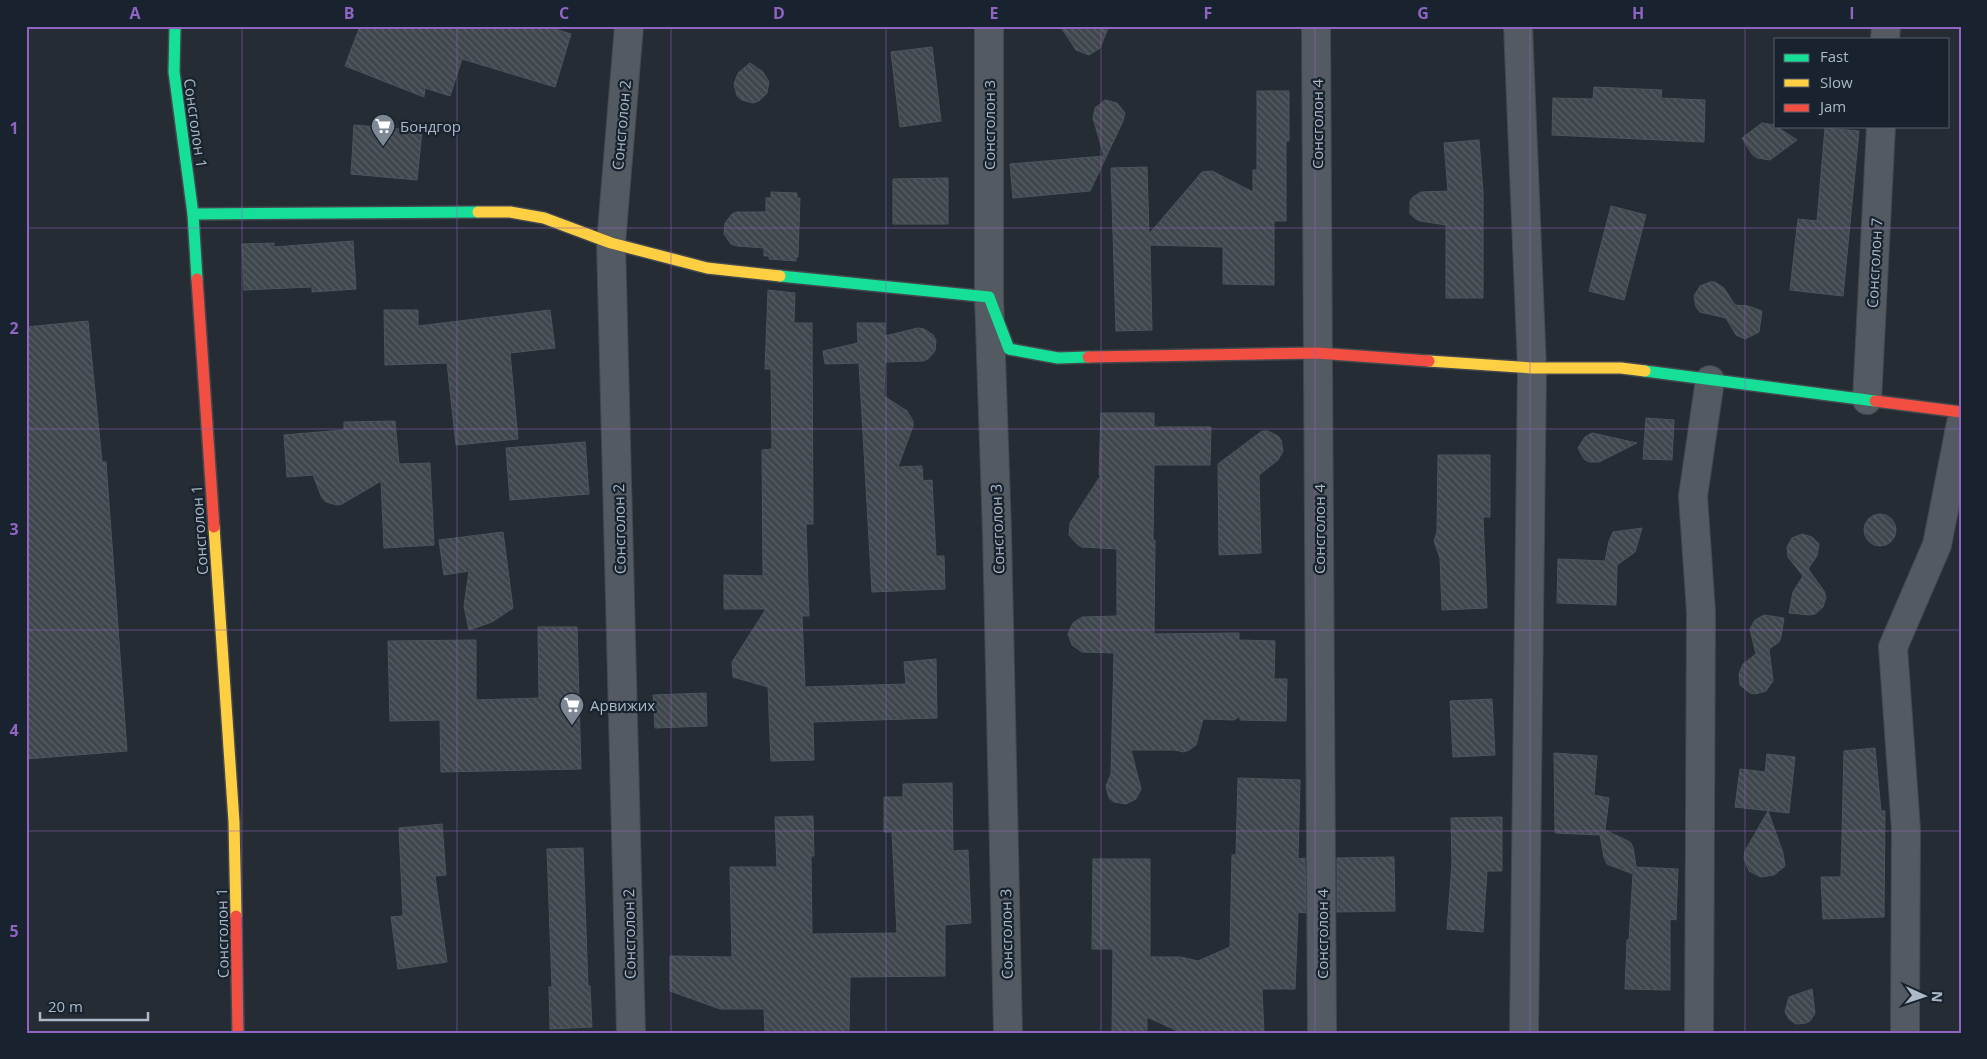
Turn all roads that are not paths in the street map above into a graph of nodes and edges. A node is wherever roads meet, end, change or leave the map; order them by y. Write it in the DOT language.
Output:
graph roads {
  1 [pos="175,26"];
  2 [pos="628,26"];
  3 [pos="989,26"];
  4 [pos="1316,26"];
  5 [pos="1518,26"];
  6 [pos="1880,128"];
  7 [pos="193,214"];
  8 [pos="611,243"];
  9 [pos="989,297"];
  10 [pos="1317,353"];
  11 [pos="1532,368"];
  12 [pos="1710,380"];
  13 [pos="1867,400"];
  14 [pos="1961,412"];
  15 [pos="1961,423"];
  16 [pos="238,1033"];
  17 [pos="631,1033"];
  18 [pos="1008,1033"];
  19 [pos="1322,1033"];
  20 [pos="1524,1033"];
  21 [pos="1699,1033"];
  22 [pos="1905,1033"];
  1 -- 7 [label="street, Сонсголон 1"];
  2 -- 8 [label="street, Сонсголон 2"];
  3 -- 9 [label="street, Сонсголон 3"];
  4 -- 10 [label="street, Сонсголон 4"];
  5 -- 11 [label="street"];
  6 -- 13 [label="street, Сонсголон 7"];
  7 -- 8 [label="street"];
  7 -- 16 [label="street, Сонсголон 1"];
  8 -- 9 [label="street"];
  8 -- 17 [label="street, Сонсголон 2"];
  9 -- 10 [label="street"];
  9 -- 18 [label="street, Сонсголон 3"];
  10 -- 11 [label="street"];
  10 -- 19 [label="street, Сонсголон 4"];
  11 -- 12 [label="street"];
  11 -- 20 [label="street"];
  12 -- 13 [label="street"];
  12 -- 21 [label="street"];
  13 -- 14 [label="street"];
  15 -- 22 [label="street"];
}
